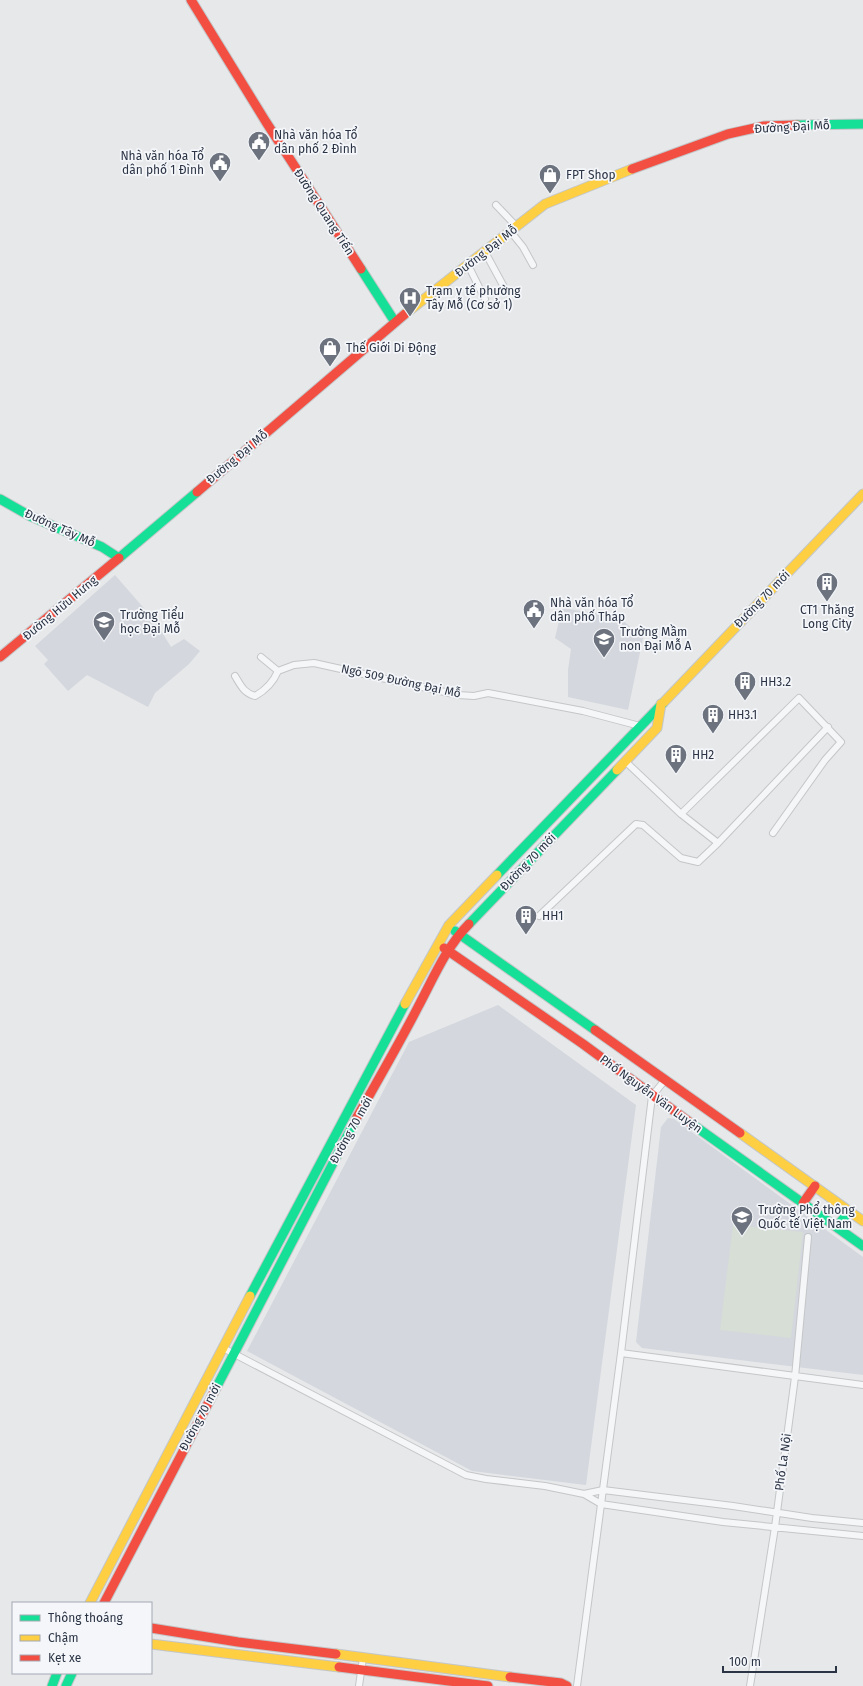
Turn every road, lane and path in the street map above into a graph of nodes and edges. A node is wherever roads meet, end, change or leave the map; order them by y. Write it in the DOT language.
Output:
graph roads {
  1 [pos="191,0"];
  2 [pos="863,124"];
  3 [pos="496,205"];
  4 [pos="514,229"];
  5 [pos="485,252"];
  6 [pos="468,265"];
  7 [pos="533,265"];
  8 [pos="504,287"];
  9 [pos="485,299"];
  10 [pos="395,322"];
  11 [pos="863,494"];
  12 [pos="0,499"];
  13 [pos="119,558"];
  14 [pos="0,657"];
  15 [pos="261,657"];
  16 [pos="278,671"];
  17 [pos="236,676"];
  18 [pos="661,704"];
  19 [pos="640,726"];
  20 [pos="828,727"];
  21 [pos="625,761"];
  22 [pos="681,814"];
  23 [pos="773,833"];
  24 [pos="718,843"];
  25 [pos="539,916"];
  26 [pos="449,925"];
  27 [pos="459,934"];
  28 [pos="438,942"];
  29 [pos="448,951"];
  30 [pos="665,1080"];
  31 [pos="652,1096"];
  32 [pos="342,1123"];
  33 [pos="350,1128"];
  34 [pos="815,1186"];
  35 [pos="802,1203"];
  36 [pos="849,1211"];
  37 [pos="863,1221"];
  38 [pos="837,1227"];
  39 [pos="808,1237"];
  40 [pos="863,1246"];
  41 [pos="223,1348"];
  42 [pos="621,1353"];
  43 [pos="234,1354"];
  44 [pos="795,1377"];
  45 [pos="863,1385"];
  46 [pos="603,1490"];
  47 [pos="584,1494"];
  48 [pos="601,1504"];
  49 [pos="776,1512"];
  50 [pos="863,1523"];
  51 [pos="775,1527"];
  52 [pos="863,1536"];
  53 [pos="91,1602"];
  54 [pos="105,1602"];
  55 [pos="152,1628"];
  56 [pos="152,1644"];
  57 [pos="363,1658"];
  58 [pos="361,1669"];
  59 [pos="57,1674"];
  60 [pos="72,1674"];
  61 [pos="52,1686"];
  62 [pos="66,1686"];
  63 [pos="359,1686"];
  64 [pos="488,1686"];
  65 [pos="567,1686"];
  66 [pos="578,1686"];
  67 [pos="750,1686"];
  1 -- 10 [label="street, Đường Quang Tiến"];
  2 -- 4 [label="street, Đường Đại Mỗ"];
  3 -- 4 [label="street"];
  4 -- 5 [label="street, Đường Đại Mỗ"];
  4 -- 7 [label="street"];
  5 -- 6 [label="street, Đường Đại Mỗ"];
  5 -- 8 [label="street"];
  6 -- 9 [label="street"];
  6 -- 10 [label="street, Đường Đại Mỗ"];
  10 -- 13 [label="street, Đường Đại Mỗ"];
  11 -- 18 [label="street, Đường 70 mới"];
  12 -- 13 [label="street, Đường Tây Mỗ"];
  13 -- 14 [label="street, Đường Hữu Hưng"];
  15 -- 16 [label="street"];
  16 -- 17 [label="street"];
  16 -- 19 [label="street, Ngõ 509 Đường Đại Mỗ"];
  18 -- 19 [label="street, Đường 70 mới"];
  18 -- 21 [label="street, Đường 70 mới"];
  19 -- 26 [label="street, Đường 70 mới"];
  20 -- 22 [label="street"];
  20 -- 23 [label="street"];
  20 -- 24 [label="street"];
  21 -- 22 [label="street"];
  21 -- 27 [label="street, Đường 70 mới"];
  22 -- 24 [label="street"];
  24 -- 25 [label="street"];
  26 -- 27 [label="street, Phố Nguyễn Văn Luyện"];
  26 -- 28 [label="street, Đường 70 mới"];
  27 -- 29 [label="street, Đường 70 mới"];
  27 -- 30 [label="street, Phố Nguyễn Văn Luyện"];
  28 -- 29 [label="street, Phố Nguyễn Văn Luyện"];
  28 -- 32 [label="street, Đường 70 mới"];
  29 -- 31 [label="street, Phố Nguyễn Văn Luyện"];
  29 -- 33 [label="street, Đường 70 mới"];
  30 -- 31 [label="street"];
  30 -- 34 [label="street, Phố Nguyễn Văn Luyện"];
  31 -- 35 [label="street, Phố Nguyễn Văn Luyện"];
  31 -- 42 [label="street"];
  32 -- 33 [label="street"];
  32 -- 41 [label="street, Đường 70 mới"];
  33 -- 43 [label="street, Đường 70 mới"];
  34 -- 35 [label="street"];
  34 -- 36 [label="street, Phố Nguyễn Văn Luyện"];
  35 -- 38 [label="street, Phố Nguyễn Văn Luyện"];
  36 -- 37 [label="street, Phố Nguyễn Văn Luyện"];
  36 -- 38 [label="street"];
  38 -- 40 [label="street, Phố Nguyễn Văn Luyện"];
  39 -- 44 [label="street, Phố La Nội"];
  41 -- 43 [label="street"];
  41 -- 53 [label="street, Đường 70 mới"];
  42 -- 44 [label="street"];
  42 -- 46 [label="street"];
  43 -- 47 [label="street"];
  43 -- 54 [label="street, Đường 70 mới"];
  44 -- 45 [label="street"];
  44 -- 49 [label="street, Phố La Nội"];
  46 -- 47 [label="street"];
  46 -- 48 [label="street"];
  46 -- 49 [label="street"];
  47 -- 48 [label="street"];
  48 -- 51 [label="street"];
  48 -- 66 [label="street"];
  49 -- 50 [label="street"];
  49 -- 51 [label="street, Phố La Nội"];
  51 -- 52 [label="street"];
  51 -- 67 [label="street, Phố La Nội"];
  55 -- 57 [label="street"];
  56 -- 58 [label="street"];
  57 -- 58 [label="street"];
  57 -- 65 [label="street"];
  58 -- 63 [label="street"];
  58 -- 64 [label="street"];
  59 -- 61 [label="street"];
  60 -- 62 [label="street"];
}
